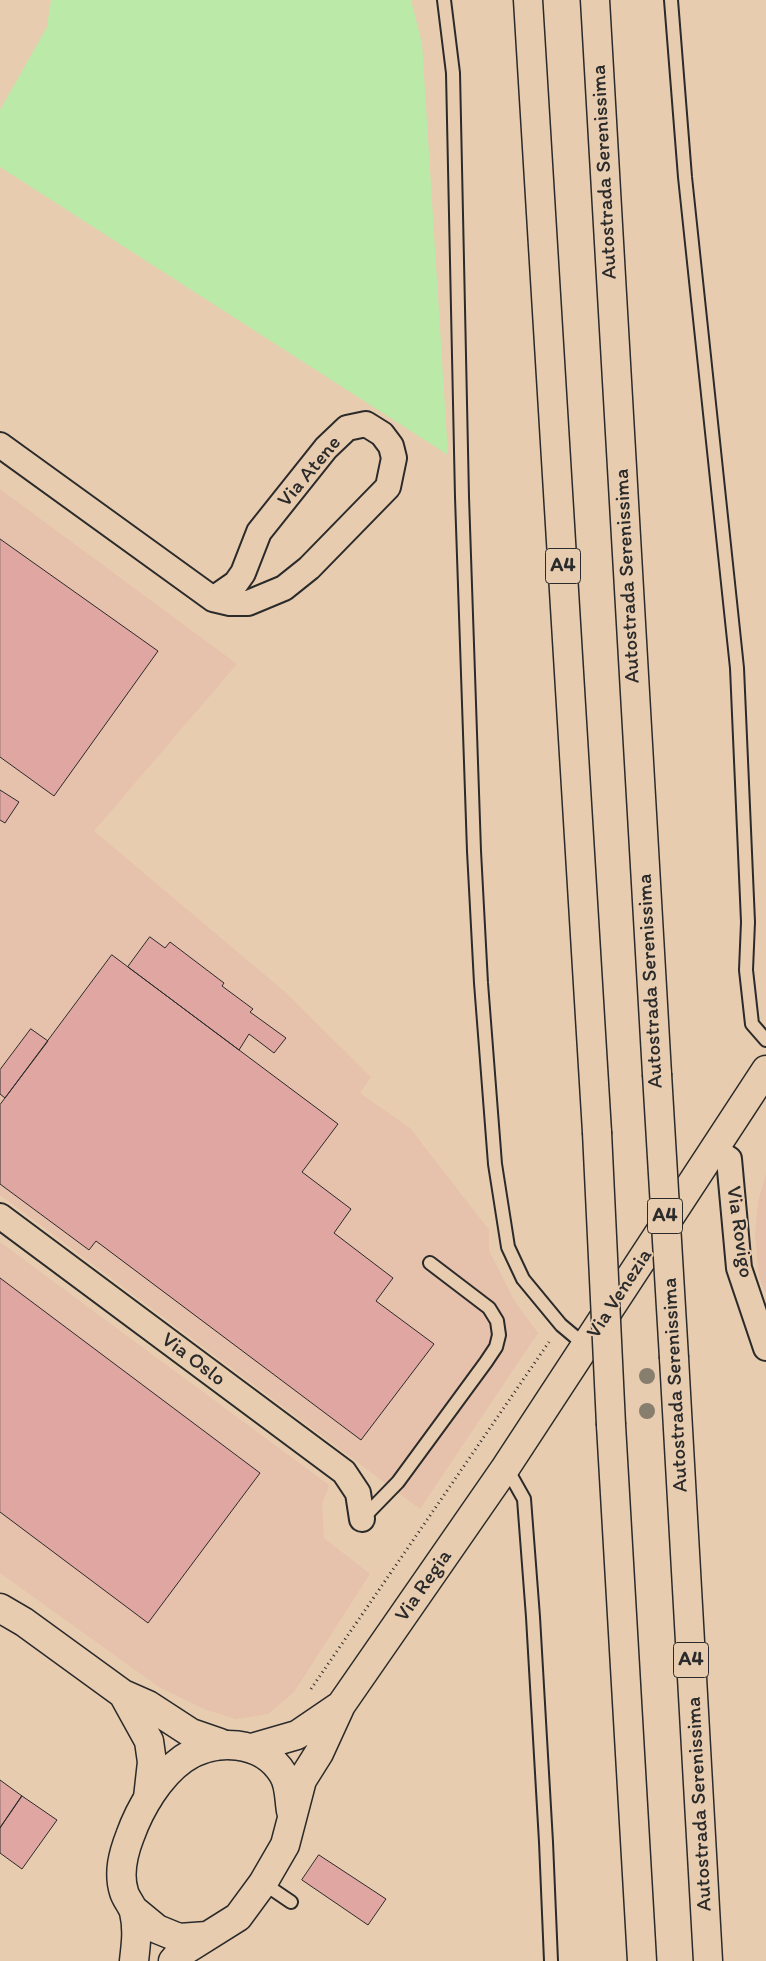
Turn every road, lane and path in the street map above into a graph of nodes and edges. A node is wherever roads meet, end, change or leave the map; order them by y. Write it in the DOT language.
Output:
graph roads {
  1 [pos="444,0"];
  2 [pos="528,0"];
  3 [pos="595,0"];
  4 [pos="671,0"];
  5 [pos="0,445"];
  6 [pos="213,599"];
  7 [pos="766,1040"];
  8 [pos="766,1070"];
  9 [pos="715,1150"];
  10 [pos="0,1216"];
  11 [pos="430,1263"];
  12 [pos="561,1325"];
  13 [pos="586,1346"];
  14 [pos="766,1348"];
  15 [pos="506,1467"];
  16 [pos="362,1519"];
  17 [pos="0,1608"];
  18 [pos="310,1690"];
  19 [pos="123,1694"];
  20 [pos="342,1704"];
  21 [pos="220,1743"];
  22 [pos="252,1748"];
  23 [pos="148,1798"];
  24 [pos="291,1818"];
  25 [pos="263,1883"];
  26 [pos="291,1902"];
  27 [pos="134,1910"];
  28 [pos="207,1936"];
  29 [pos="134,1961"];
  30 [pos="173,1961"];
  31 [pos="551,1961"];
  32 [pos="642,1961"];
  33 [pos="708,1961"];
  1 -- 12 [label="lane"];
  2 -- 32 [label="main road, A4, bridge"];
  3 -- 33 [label="main road, Autostrada Serenissima / A4, bridge"];
  4 -- 7 [label="lane"];
  5 -- 6 [label="street, Via Atene"];
  6 -- 6 [label="street, Via Atene"];
  8 -- 9 [label="main road, Via Venezia"];
  9 -- 13 [label="main road, Via Venezia"];
  9 -- 14 [label="street, Via Rovigo"];
  10 -- 16 [label="street, Via Oslo"];
  11 -- 16 [label="lane"];
  12 -- 13 [label="lane"];
  12 -- 18 [label="path"];
  13 -- 15 [label="main road, Via Venezia"];
  15 -- 20 [label="main road, Via Regia"];
  15 -- 31 [label="lane"];
  17 -- 19 [label="main road"];
  19 -- 21 [label="main road"];
  19 -- 23 [label="main road"];
  20 -- 22 [label="main road, Via Regia"];
  20 -- 24 [label="main road, Via Regia"];
  21 -- 22 [label="main road, Via Regia"];
  21 -- 23 [label="main road, Via Regia"];
  22 -- 24 [label="main road, Via Regia"];
  23 -- 27 [label="main road, Via Regia"];
  24 -- 25 [label="main road, Via Regia"];
  25 -- 26 [label="lane"];
  25 -- 28 [label="main road, Via Regia"];
  27 -- 28 [label="main road, Via Regia"];
  27 -- 29 [label="main road, Via Regia"];
  28 -- 30 [label="main road, Via Regia"];
}
